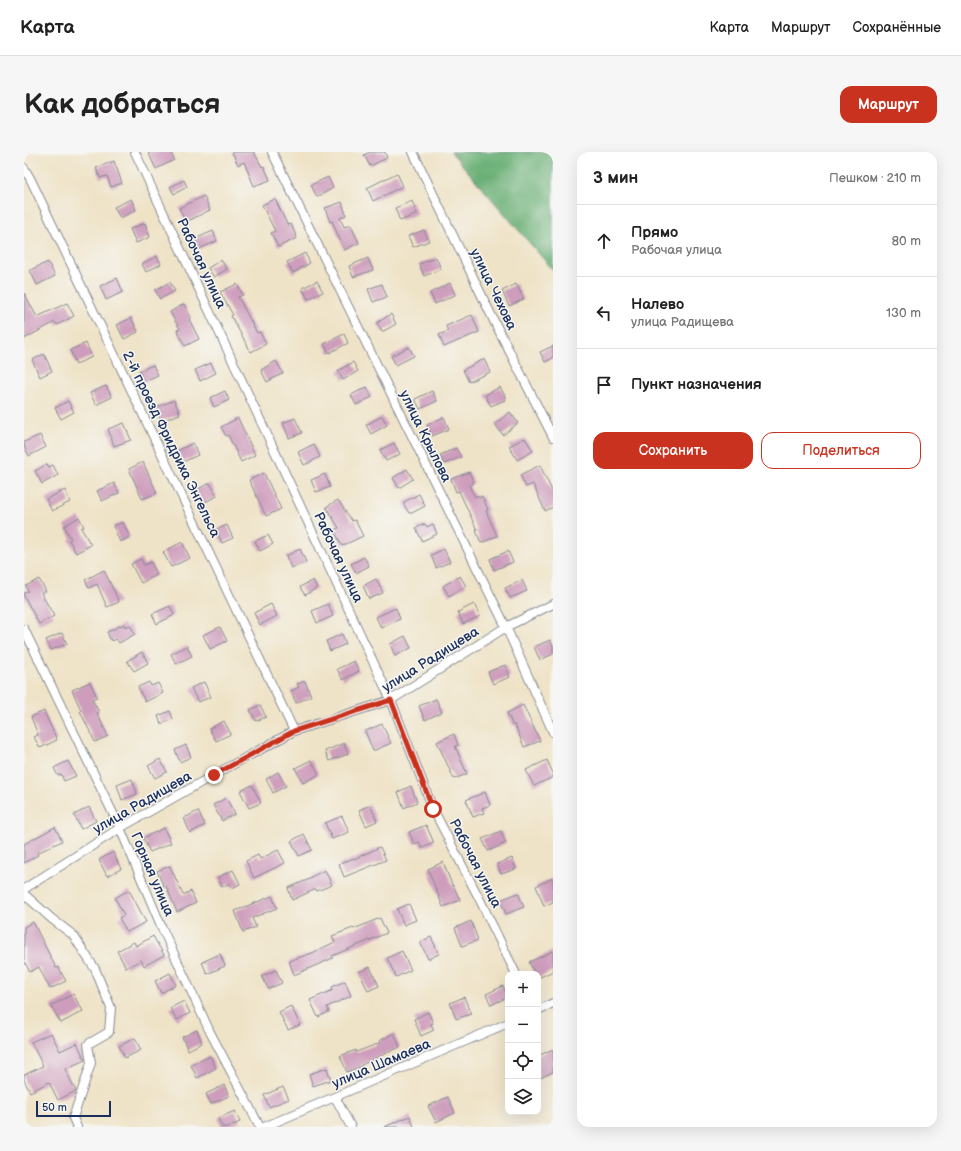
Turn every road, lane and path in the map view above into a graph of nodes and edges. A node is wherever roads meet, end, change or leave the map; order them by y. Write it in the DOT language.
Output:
graph roads {
  1 [pos="136,152"];
  2 [pos="272,152"];
  3 [pos="413,152"];
  4 [pos="24,168"];
  5 [pos="553,437"];
  6 [pos="553,604"];
  7 [pos="506,627"];
  8 [pos="24,629"];
  9 [pos="391,700"];
  10 [pos="294,731"];
  11 [pos="553,732"];
  12 [pos="120,828"];
  13 [pos="24,889"];
  14 [pos="24,894"];
  15 [pos="515,971"];
  16 [pos="553,1003"];
  17 [pos="541,1009"];
  18 [pos="505,1024"];
  19 [pos="335,1097"];
  20 [pos="78,1127"];
  21 [pos="260,1127"];
  22 [pos="264,1127"];
  23 [pos="351,1127"];
  1 -- 9 [label="street, Рабочая улица"];
  2 -- 7 [label="street, улица Крылова"];
  3 -- 5 [label="street, улица Чехова"];
  4 -- 10 [label="street, 2-й проезд Фридриха Энгельса"];
  6 -- 7 [label="street, улица Радищева"];
  7 -- 9 [label="street, улица Радищева"];
  7 -- 11 [label="street, улица Крылова"];
  8 -- 12 [label="street, Горная улица"];
  9 -- 10 [label="street, улица Радищева"];
  9 -- 15 [label="street, Рабочая улица"];
  10 -- 12 [label="street, улица Радищева"];
  12 -- 13 [label="street, улица Радищева"];
  12 -- 21 [label="street, Горная улица"];
  14 -- 20 [label="street"];
  16 -- 17 [label="street"];
  18 -- 19 [label="street, улица Шамаева"];
  19 -- 22 [label="street, улица Шамаева"];
  19 -- 23 [label="street"];
}
